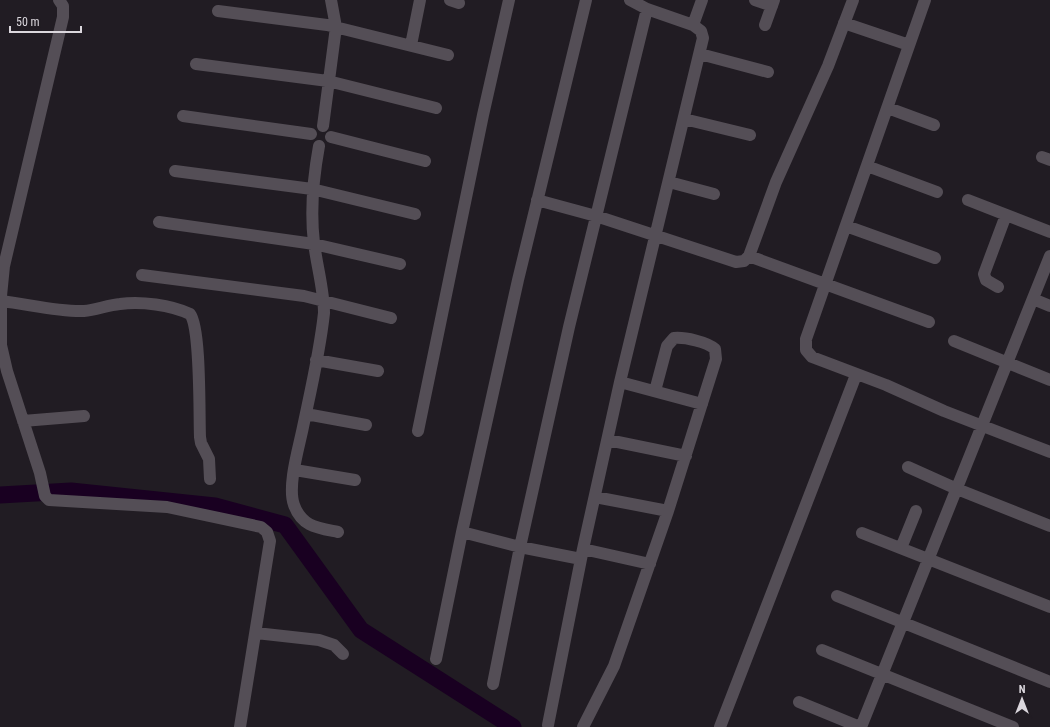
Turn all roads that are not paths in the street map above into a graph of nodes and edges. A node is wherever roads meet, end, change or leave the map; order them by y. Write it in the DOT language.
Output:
graph roads {
  1 [pos="59,0"];
  2 [pos="331,0"];
  3 [pos="420,0"];
  4 [pos="509,0"];
  5 [pos="586,0"];
  6 [pos="632,0"];
  7 [pos="702,0"];
  8 [pos="755,0"];
  9 [pos="853,0"];
  10 [pos="926,0"];
  11 [pos="773,3"];
  12 [pos="647,9"];
  13 [pos="218,11"];
  14 [pos="844,22"];
  15 [pos="693,25"];
  16 [pos="765,25"];
  17 [pos="336,27"];
  18 [pos="411,45"];
  19 [pos="909,45"];
  20 [pos="700,54"];
  21 [pos="448,55"];
  22 [pos="196,64"];
  23 [pos="768,72"];
  24 [pos="328,81"];
  25 [pos="436,108"];
  26 [pos="888,108"];
  27 [pos="183,116"];
  28 [pos="684,119"];
  29 [pos="934,125"];
  30 [pos="323,126"];
  31 [pos="311,134"];
  32 [pos="750,135"];
  33 [pos="331,137"];
  34 [pos="318,146"];
  35 [pos="425,161"];
  36 [pos="867,166"];
  37 [pos="175,171"];
  38 [pos="669,182"];
  39 [pos="312,189"];
  40 [pos="937,192"];
  41 [pos="714,194"];
  42 [pos="537,200"];
  43 [pos="968,200"];
  44 [pos="414,214"];
  45 [pos="1006,215"];
  46 [pos="596,216"];
  47 [pos="159,222"];
  48 [pos="846,226"];
  49 [pos="1050,232"];
  50 [pos="656,235"];
  51 [pos="314,244"];
  52 [pos="749,256"];
  53 [pos="1050,256"];
  54 [pos="935,258"];
  55 [pos="400,264"];
  56 [pos="142,275"];
  57 [pos="824,284"];
  58 [pos="998,287"];
  59 [pos="1033,299"];
  60 [pos="1,301"];
  61 [pos="324,301"];
  62 [pos="1050,306"];
  63 [pos="390,318"];
  64 [pos="929,322"];
  65 [pos="954,341"];
  66 [pos="316,360"];
  67 [pos="1007,363"];
  68 [pos="378,371"];
  69 [pos="856,374"];
  70 [pos="1050,380"];
  71 [pos="620,382"];
  72 [pos="655,391"];
  73 [pos="702,404"];
  74 [pos="306,414"];
  75 [pos="84,416"];
  76 [pos="23,421"];
  77 [pos="366,425"];
  78 [pos="982,426"];
  79 [pos="418,431"];
  80 [pos="608,440"];
  81 [pos="1050,452"];
  82 [pos="686,456"];
  83 [pos="908,467"];
  84 [pos="295,470"];
  85 [pos="210,479"];
  86 [pos="355,480"];
  87 [pos="957,489"];
  88 [pos="595,497"];
  89 [pos="668,511"];
  90 [pos="916,511"];
  91 [pos="1050,526"];
  92 [pos="338,532"];
  93 [pos="462,532"];
  94 [pos="862,533"];
  95 [pos="520,547"];
  96 [pos="901,548"];
  97 [pos="582,554"];
  98 [pos="929,559"];
  99 [pos="650,564"];
  100 [pos="837,596"];
  101 [pos="1050,607"];
  102 [pos="903,623"];
  103 [pos="256,633"];
  104 [pos="822,650"];
  105 [pos="342,654"];
  106 [pos="436,659"];
  107 [pos="882,674"];
  108 [pos="1050,682"];
  109 [pos="493,684"];
  110 [pos="799,702"];
  111 [pos="548,726"];
  112 [pos="240,727"];
  113 [pos="583,727"];
  114 [pos="720,727"];
  115 [pos="861,727"];
  116 [pos="1013,727"];
  1 -- 60 [label="street"];
  2 -- 17 [label="street"];
  3 -- 18 [label="street"];
  4 -- 79 [label="street"];
  5 -- 42 [label="street"];
  6 -- 12 [label="street"];
  7 -- 15 [label="street"];
  8 -- 11 [label="street"];
  9 -- 14 [label="street"];
  10 -- 19 [label="street"];
  11 -- 16 [label="street"];
  12 -- 15 [label="street"];
  12 -- 46 [label="street"];
  13 -- 17 [label="street"];
  14 -- 19 [label="street"];
  14 -- 52 [label="street"];
  15 -- 20 [label="street"];
  17 -- 18 [label="street"];
  17 -- 24 [label="street"];
  18 -- 21 [label="street"];
  19 -- 26 [label="street"];
  20 -- 23 [label="street"];
  20 -- 28 [label="street"];
  22 -- 24 [label="street"];
  24 -- 25 [label="street"];
  24 -- 30 [label="street"];
  26 -- 29 [label="street"];
  26 -- 36 [label="street"];
  27 -- 31 [label="street"];
  28 -- 32 [label="street"];
  28 -- 38 [label="street"];
  30 -- 31 [label="street"];
  30 -- 33 [label="street"];
  31 -- 34 [label="street"];
  33 -- 34 [label="street"];
  33 -- 35 [label="street"];
  34 -- 39 [label="street"];
  36 -- 40 [label="street"];
  36 -- 48 [label="street"];
  37 -- 39 [label="street"];
  38 -- 41 [label="street"];
  38 -- 50 [label="street"];
  39 -- 44 [label="street"];
  39 -- 51 [label="street"];
  42 -- 46 [label="street"];
  42 -- 93 [label="street"];
  43 -- 45 [label="street"];
  45 -- 49 [label="street"];
  45 -- 58 [label="street"];
  46 -- 50 [label="street"];
  46 -- 95 [label="street"];
  47 -- 51 [label="street"];
  48 -- 54 [label="street"];
  48 -- 57 [label="street"];
  50 -- 52 [label="street"];
  50 -- 71 [label="street"];
  51 -- 55 [label="street"];
  51 -- 61 [label="street"];
  52 -- 57 [label="street"];
  53 -- 59 [label="street"];
  56 -- 61 [label="street"];
  57 -- 64 [label="street"];
  57 -- 69 [label="street"];
  59 -- 62 [label="street"];
  59 -- 67 [label="street"];
  60 -- 76 [label="street"];
  60 -- 85 [label="street"];
  61 -- 63 [label="street"];
  61 -- 66 [label="street"];
  65 -- 67 [label="street"];
  66 -- 68 [label="street"];
  66 -- 74 [label="street"];
  67 -- 70 [label="street"];
  67 -- 78 [label="street"];
  69 -- 78 [label="street"];
  69 -- 114 [label="street"];
  71 -- 72 [label="street"];
  71 -- 80 [label="street"];
  72 -- 73 [label="street"];
  72 -- 73 [label="street"];
  73 -- 82 [label="street"];
  74 -- 77 [label="street"];
  74 -- 84 [label="street"];
  75 -- 76 [label="street"];
  76 -- 103 [label="street"];
  78 -- 81 [label="street"];
  78 -- 87 [label="street"];
  80 -- 82 [label="street"];
  80 -- 88 [label="street"];
  82 -- 89 [label="street"];
  83 -- 87 [label="street"];
  84 -- 86 [label="street"];
  84 -- 92 [label="street"];
  87 -- 91 [label="street"];
  87 -- 98 [label="street"];
  88 -- 89 [label="street"];
  88 -- 97 [label="street"];
  89 -- 99 [label="street"];
  90 -- 96 [label="street"];
  93 -- 95 [label="street"];
  93 -- 106 [label="street"];
  94 -- 96 [label="street"];
  95 -- 97 [label="street"];
  95 -- 109 [label="street"];
  96 -- 98 [label="street"];
  97 -- 99 [label="street"];
  97 -- 111 [label="street"];
  98 -- 101 [label="street"];
  98 -- 102 [label="street"];
  99 -- 113 [label="street"];
  100 -- 102 [label="street"];
  102 -- 107 [label="street"];
  102 -- 108 [label="street"];
  103 -- 105 [label="street"];
  103 -- 112 [label="street"];
  104 -- 107 [label="street"];
  107 -- 115 [label="street"];
  107 -- 116 [label="street"];
  110 -- 115 [label="street"];
}
